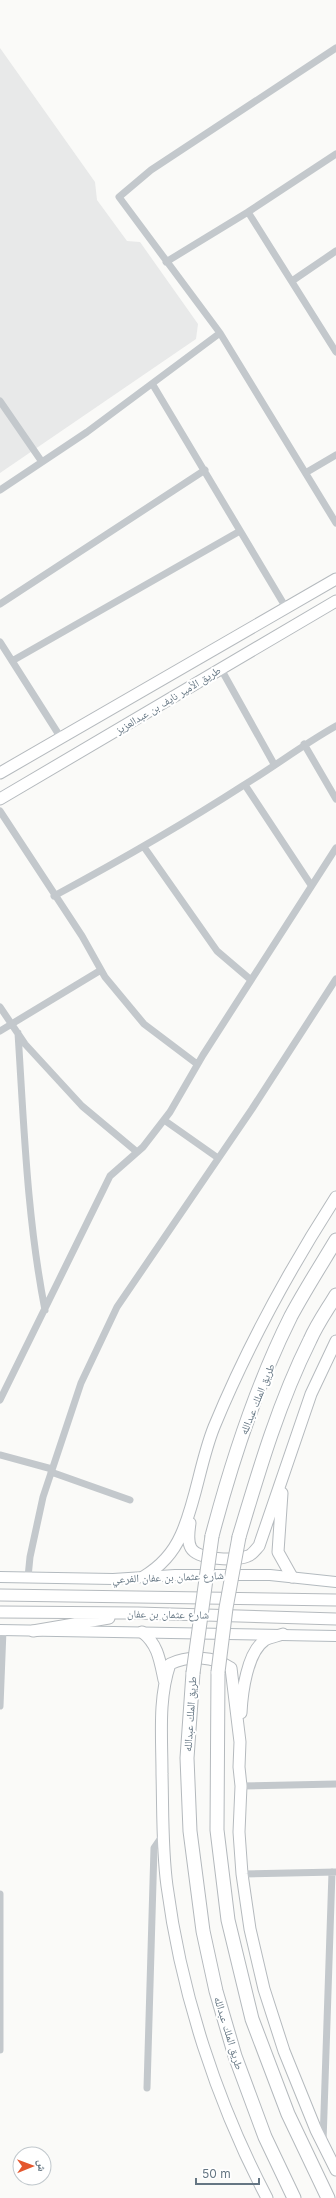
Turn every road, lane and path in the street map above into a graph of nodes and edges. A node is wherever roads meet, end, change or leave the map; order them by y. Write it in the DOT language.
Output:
graph roads {
  1 [pos="336,48"];
  2 [pos="336,154"];
  3 [pos="248,212"];
  4 [pos="336,250"];
  5 [pos="166,262"];
  6 [pos="292,281"];
  7 [pos="220,333"];
  8 [pos="336,352"];
  9 [pos="153,385"];
  10 [pos="0,401"];
  11 [pos="336,455"];
  12 [pos="42,462"];
  13 [pos="205,470"];
  14 [pos="307,472"];
  15 [pos="0,490"];
  16 [pos="336,523"];
  17 [pos="240,531"];
  18 [pos="336,578"];
  19 [pos="334,603"];
  20 [pos="0,604"];
  21 [pos="285,606"];
  22 [pos="0,642"];
  23 [pos="12,661"];
  24 [pos="221,669"];
  25 [pos="336,726"];
  26 [pos="61,738"];
  27 [pos="304,744"];
  28 [pos="274,764"];
  29 [pos="0,773"];
  30 [pos="245,785"];
  31 [pos="336,798"];
  32 [pos="0,799"];
  33 [pos="0,811"];
  34 [pos="144,847"];
  35 [pos="334,853"];
  36 [pos="311,886"];
  37 [pos="54,896"];
  38 [pos="101,970"];
  39 [pos="336,979"];
  40 [pos="251,980"];
  41 [pos="0,1007"];
  42 [pos="12,1024"];
  43 [pos="0,1031"];
  44 [pos="18,1033"];
  45 [pos="198,1064"];
  46 [pos="164,1120"];
  47 [pos="137,1152"];
  48 [pos="218,1158"];
  49 [pos="336,1197"];
  50 [pos="336,1240"];
  51 [pos="336,1295"];
  52 [pos="45,1310"];
  53 [pos="336,1341"];
  54 [pos="0,1400"];
  55 [pos="0,1455"];
  56 [pos="51,1471"];
  57 [pos="284,1475"];
  58 [pos="196,1486"];
  59 [pos="130,1500"];
  60 [pos="0,1577"];
  61 [pos="28,1577"];
  62 [pos="143,1577"];
  63 [pos="292,1578"];
  64 [pos="336,1582"];
  65 [pos="0,1589"];
  66 [pos="0,1595"];
  67 [pos="70,1595"];
  68 [pos="336,1600"];
  69 [pos="0,1612"];
  70 [pos="138,1613"];
  71 [pos="336,1619"];
  72 [pos="2,1630"];
  73 [pos="33,1631"];
  74 [pos="142,1632"];
  75 [pos="284,1634"];
  76 [pos="336,1636"];
  77 [pos="164,1682"];
  78 [pos="0,1706"];
  79 [pos="240,1742"];
  80 [pos="336,1784"];
  81 [pos="241,1786"];
  82 [pos="164,1833"];
  83 [pos="334,1872"];
  84 [pos="242,1874"];
  85 [pos="0,1894"];
  86 [pos="0,2050"];
  87 [pos="148,2088"];
  88 [pos="323,2144"];
  89 [pos="335,2166"];
  90 [pos="267,2198"];
  91 [pos="294,2198"];
  92 [pos="328,2198"];
  1 -- 5 [label="street"];
  2 -- 3 [label="street"];
  3 -- 5 [label="street"];
  3 -- 6 [label="street"];
  4 -- 6 [label="street"];
  5 -- 7 [label="street"];
  6 -- 8 [label="street"];
  7 -- 9 [label="street"];
  7 -- 14 [label="street"];
  9 -- 12 [label="street"];
  9 -- 13 [label="street"];
  10 -- 12 [label="street"];
  11 -- 14 [label="street"];
  12 -- 15 [label="street"];
  13 -- 17 [label="street"];
  13 -- 20 [label="street"];
  14 -- 16 [label="street"];
  17 -- 21 [label="street"];
  17 -- 23 [label="street"];
  18 -- 21 [label="main road, طريق الأمير نايف بن عبدالعزيز"];
  19 -- 24 [label="main road, طريق الأمير نايف بن عبدالعزيز"];
  21 -- 26 [label="main road, طريق الأمير نايف بن عبدالعزيز"];
  22 -- 23 [label="street"];
  23 -- 26 [label="street"];
  24 -- 28 [label="street"];
  24 -- 32 [label="main road, طريق الأمير نايف بن عبدالعزيز"];
  25 -- 27 [label="street"];
  26 -- 29 [label="main road, طريق الأمير نايف بن عبدالعزيز"];
  27 -- 28 [label="street"];
  27 -- 31 [label="street"];
  28 -- 30 [label="street"];
  30 -- 34 [label="street"];
  30 -- 36 [label="street"];
  33 -- 37 [label="street"];
  34 -- 37 [label="street"];
  34 -- 40 [label="street"];
  35 -- 36 [label="street"];
  36 -- 40 [label="street"];
  37 -- 38 [label="street"];
  38 -- 42 [label="street"];
  38 -- 45 [label="street"];
  39 -- 48 [label="street"];
  40 -- 45 [label="street"];
  41 -- 42 [label="street"];
  42 -- 43 [label="street"];
  42 -- 44 [label="street"];
  44 -- 47 [label="street"];
  44 -- 52 [label="street"];
  45 -- 46 [label="street"];
  46 -- 47 [label="street"];
  46 -- 48 [label="street"];
  47 -- 52 [label="street"];
  48 -- 56 [label="street"];
  49 -- 58 [label="main road"];
  50 -- 91 [label="highway, طريق الملك عبدالله, bridge"];
  51 -- 92 [label="highway, bridge"];
  52 -- 54 [label="street"];
  53 -- 57 [label="main road"];
  55 -- 56 [label="street"];
  56 -- 59 [label="street"];
  56 -- 61 [label="street"];
  57 -- 58 [label="main road"];
  57 -- 63 [label="main road"];
  58 -- 62 [label="main road"];
  60 -- 61 [label="main road, شارع عثمان بن عفان الفرعي"];
  61 -- 62 [label="main road, شارع عثمان بن عفان الفرعي"];
  62 -- 63 [label="main road, شارع عثمان بن عفان الفرعي"];
  63 -- 64 [label="main road, شارع عثمان بن عفان الفرعي"];
  65 -- 67 [label="main road"];
  66 -- 67 [label="main road, شارع عثمان بن عفان"];
  67 -- 68 [label="main road, شارع عثمان بن عفان"];
  69 -- 70 [label="main road, شارع عثمان بن عفان"];
  70 -- 71 [label="main road, شارع عثمان بن عفان"];
  70 -- 73 [label="main road"];
  72 -- 73 [label="main road"];
  72 -- 78 [label="street"];
  73 -- 74 [label="main road"];
  74 -- 75 [label="main road"];
  74 -- 77 [label="main road"];
  75 -- 76 [label="main road"];
  75 -- 79 [label="main road"];
  77 -- 79 [label="main road"];
  77 -- 82 [label="main road"];
  79 -- 81 [label="main road"];
  80 -- 81 [label="street"];
  81 -- 84 [label="main road"];
  82 -- 87 [label="street"];
  82 -- 90 [label="main road"];
  83 -- 84 [label="street"];
  83 -- 88 [label="street"];
  84 -- 88 [label="main road"];
  85 -- 86 [label="street"];
  88 -- 89 [label="main road"];
}
